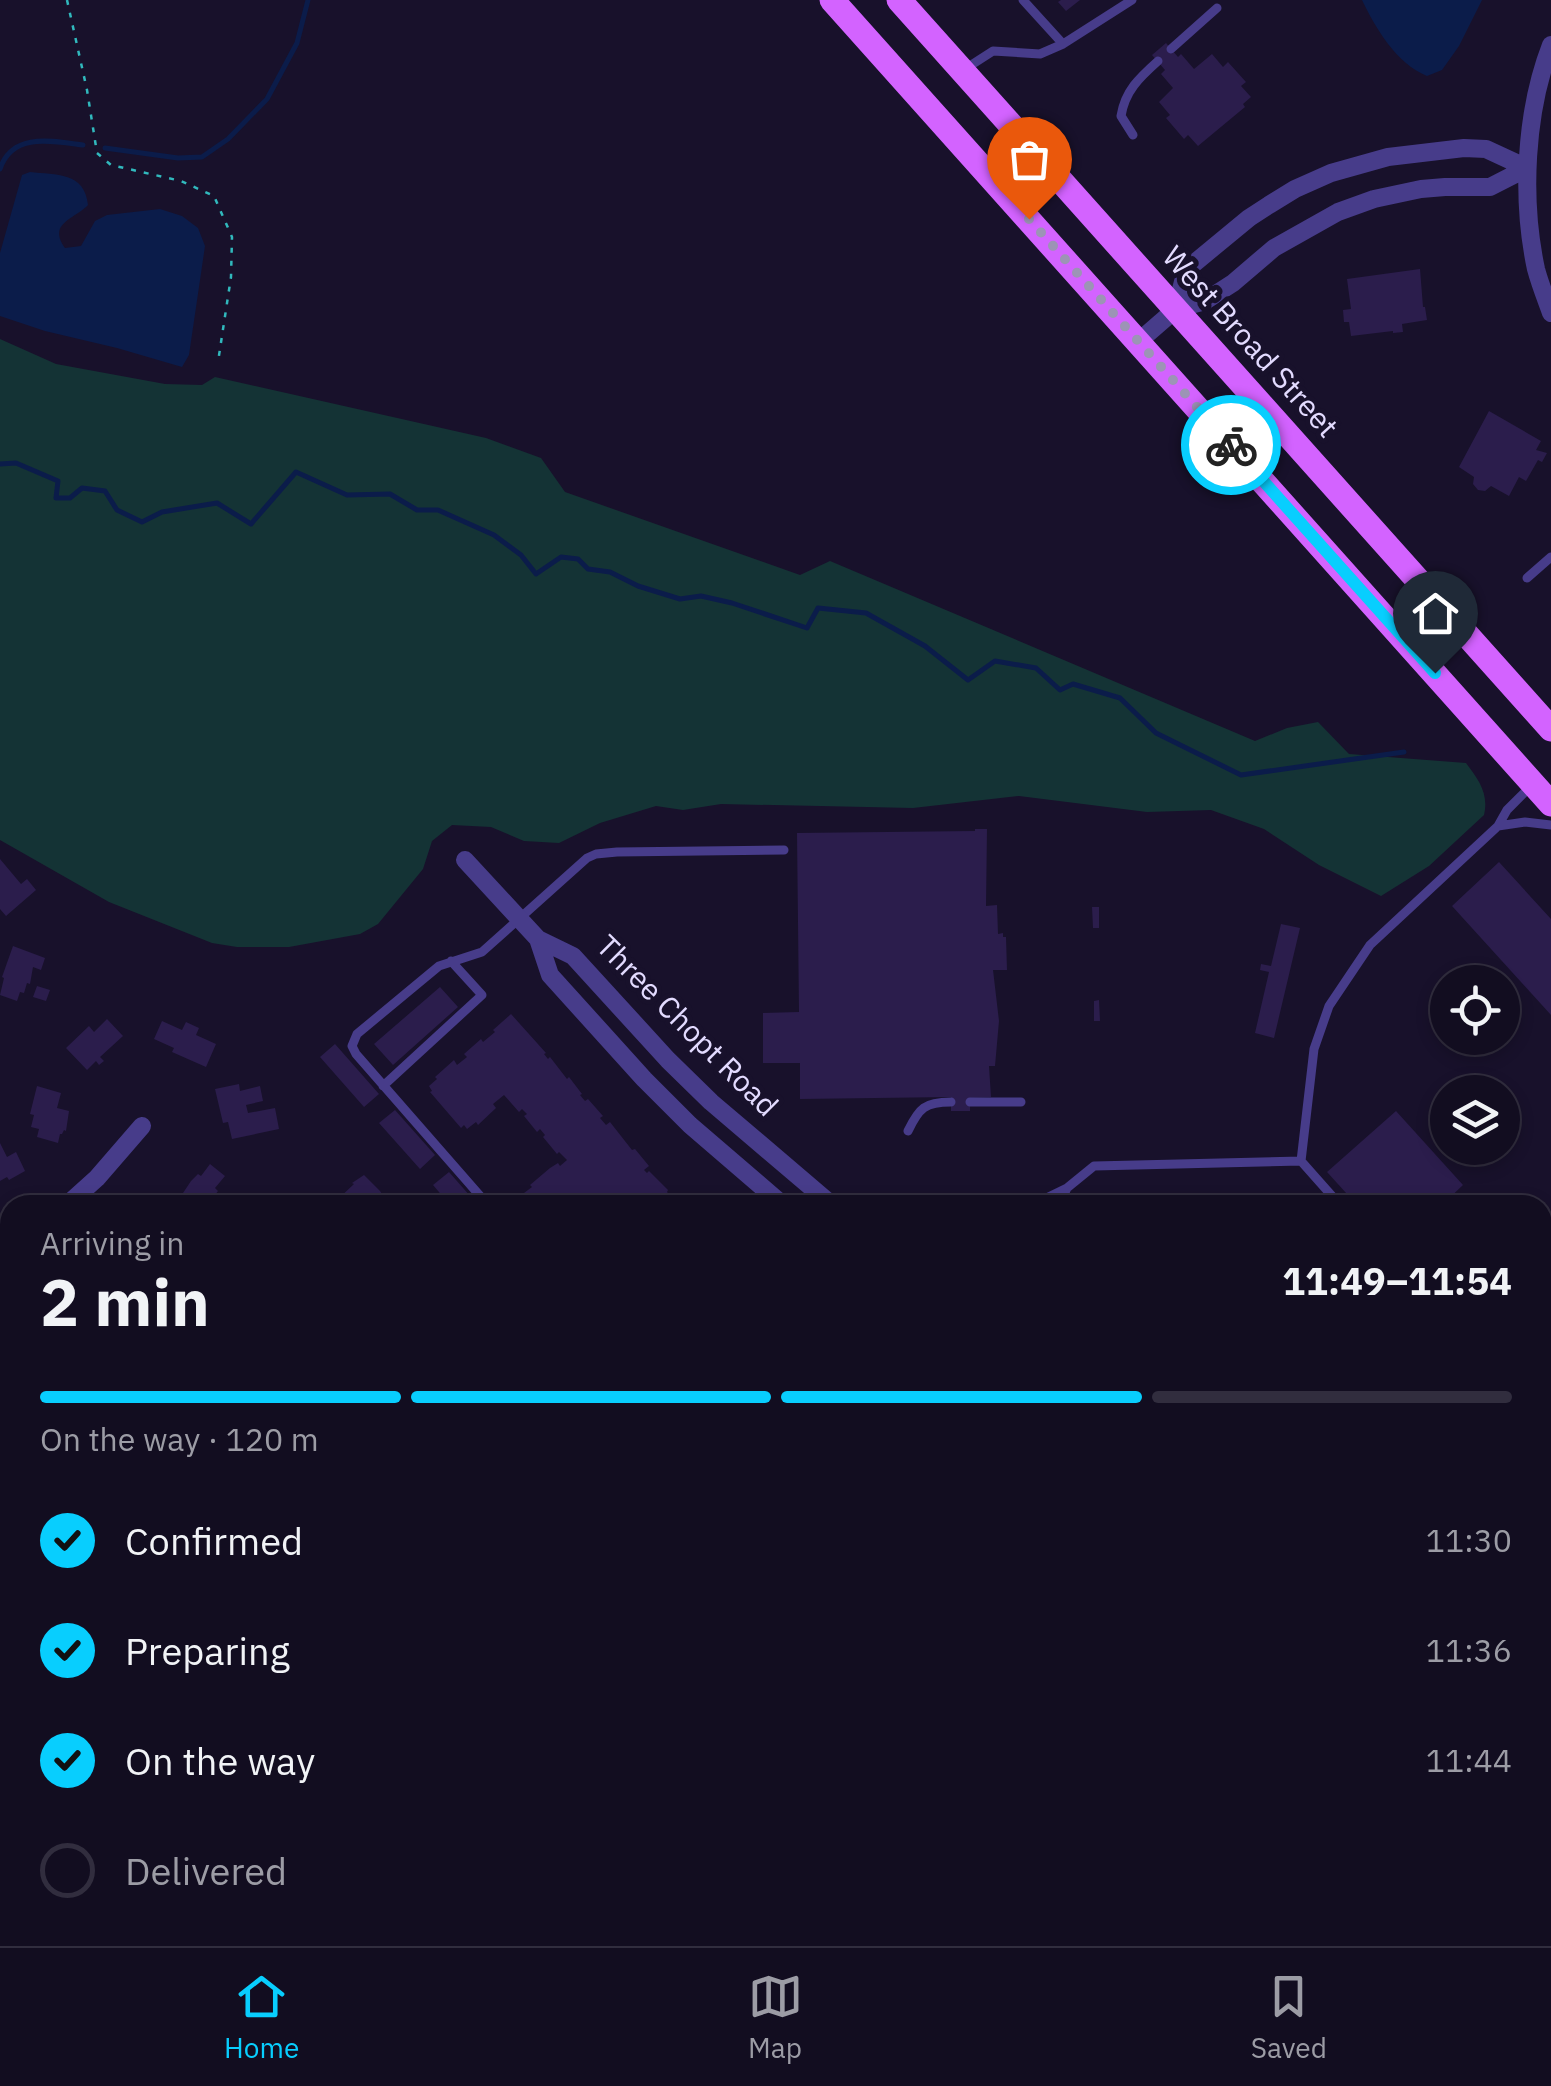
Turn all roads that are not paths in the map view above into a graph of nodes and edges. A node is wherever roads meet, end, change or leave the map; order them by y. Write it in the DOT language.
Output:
graph roads {
  1 [pos="832,0"];
  2 [pos="899,0"];
  3 [pos="1023,0"];
  4 [pos="1132,0"];
  5 [pos="1217,8"];
  6 [pos="1063,44"];
  7 [pos="1550,47"];
  8 [pos="1171,49"];
  9 [pos="1158,62"];
  10 [pos="963,71"];
  11 [pos="1133,135"];
  12 [pos="1527,168"];
  13 [pos="1176,308"];
  14 [pos="1551,313"];
  15 [pos="1138,342"];
  16 [pos="1551,557"];
  17 [pos="1527,578"];
  18 [pos="1551,729"];
  19 [pos="1542,784"];
  20 [pos="1551,804"];
  21 [pos="1551,825"];
  22 [pos="1498,826"];
  23 [pos="784,850"];
  24 [pos="465,860"];
  25 [pos="519,918"];
  26 [pos="538,938"];
  27 [pos="451,962"];
  28 [pos="383,1086"];
  29 [pos="951,1102"];
  30 [pos="970,1102"];
  31 [pos="1022,1102"];
  32 [pos="142,1126"];
  33 [pos="908,1131"];
  34 [pos="1301,1161"];
  35 [pos="1068,1188"];
  36 [pos="78,1195"];
  37 [pos="479,1195"];
  38 [pos="772,1195"];
  39 [pos="820,1195"];
  40 [pos="1053,1195"];
  41 [pos="1064,1195"];
  42 [pos="1331,1195"];
  1 -- 15 [label="main road"];
  2 -- 10 [label="main road, West Broad Street"];
  3 -- 6 [label="lane"];
  4 -- 6 [label="lane"];
  5 -- 8 [label="lane"];
  6 -- 10 [label="lane"];
  7 -- 12 [label="street"];
  9 -- 11 [label="lane"];
  10 -- 13 [label="main road, West Broad Street"];
  12 -- 13 [label="street"];
  12 -- 13 [label="street"];
  12 -- 14 [label="street"];
  13 -- 15 [label="street"];
  13 -- 18 [label="main road, West Broad Street"];
  15 -- 19 [label="main road"];
  16 -- 17 [label="lane"];
  19 -- 20 [label="main road"];
  19 -- 22 [label="lane"];
  21 -- 22 [label="lane"];
  22 -- 34 [label="lane"];
  23 -- 25 [label="lane"];
  24 -- 25 [label="street, Three Chopt Road"];
  25 -- 26 [label="street, Three Chopt Road"];
  25 -- 27 [label="lane"];
  26 -- 38 [label="street, Three Chopt Road"];
  26 -- 39 [label="street, Three Chopt Road"];
  27 -- 28 [label="lane"];
  27 -- 28 [label="lane"];
  28 -- 37 [label="lane"];
  29 -- 33 [label="lane"];
  30 -- 31 [label="lane"];
  32 -- 36 [label="street"];
  34 -- 35 [label="lane"];
  34 -- 42 [label="lane"];
  35 -- 40 [label="lane"];
  35 -- 41 [label="lane"];
}
